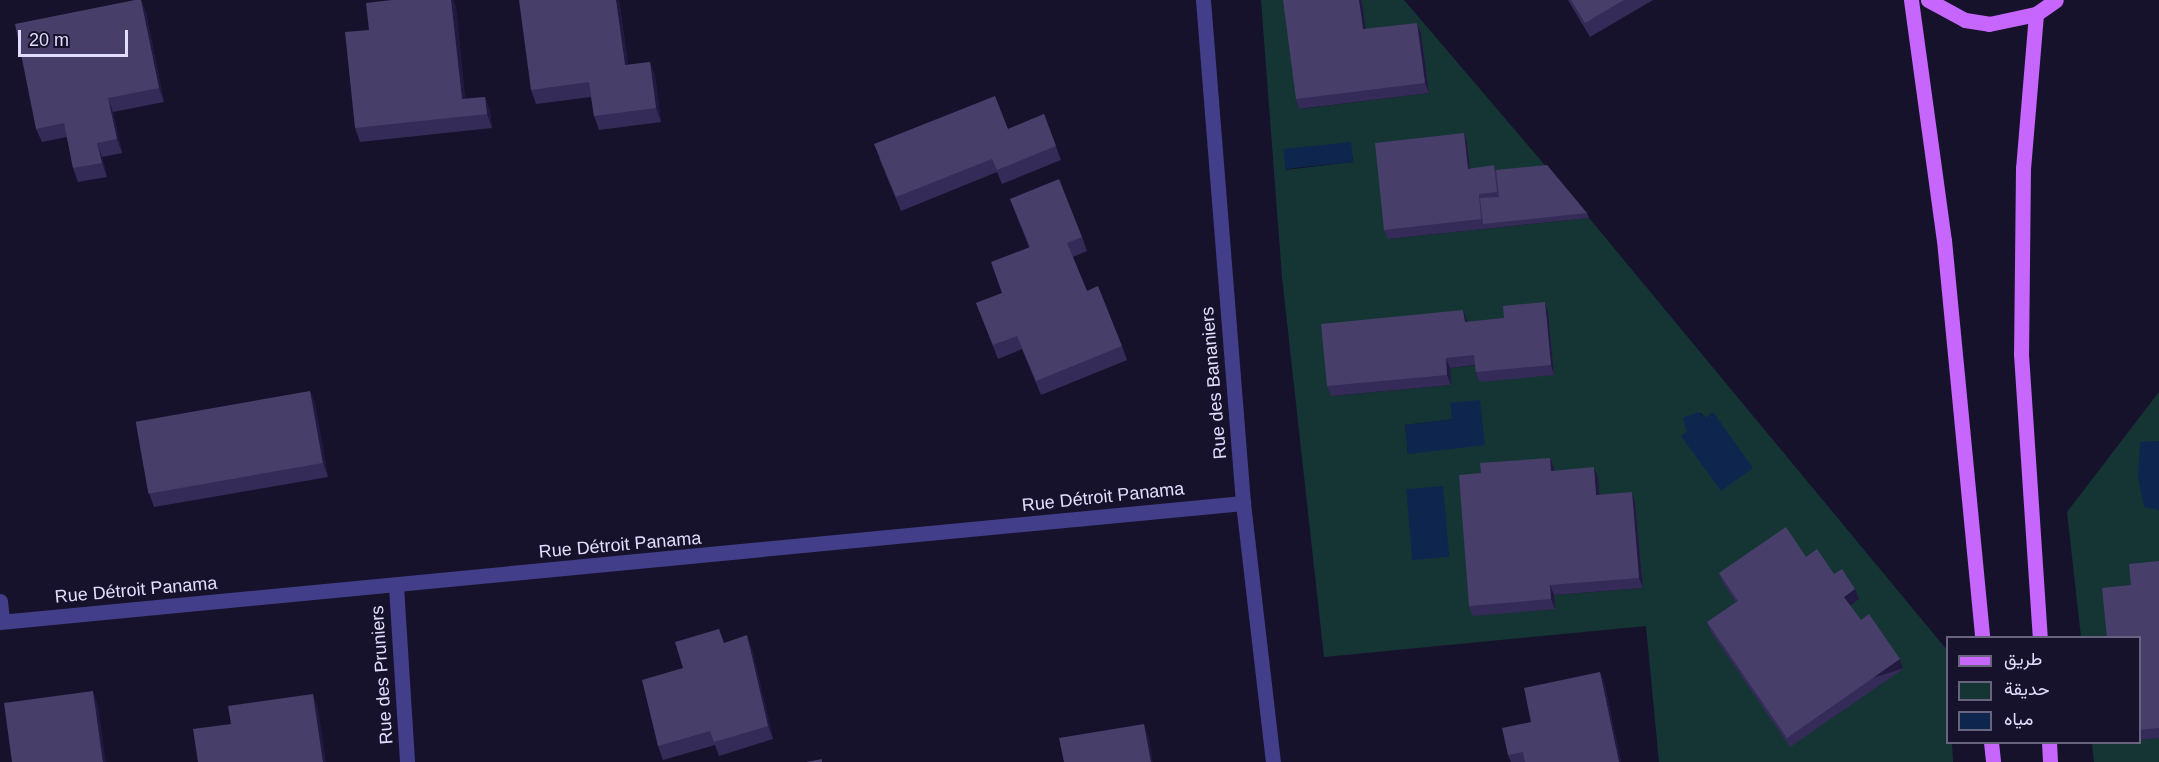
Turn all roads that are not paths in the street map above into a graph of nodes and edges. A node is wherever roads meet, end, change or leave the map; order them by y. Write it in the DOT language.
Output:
graph roads {
  1 [pos="1203,0"];
  2 [pos="1911,0"];
  3 [pos="1928,0"];
  4 [pos="2056,0"];
  5 [pos="2036,14"];
  6 [pos="1243,503"];
  7 [pos="396,586"];
  8 [pos="0,601"];
  9 [pos="1,621"];
  10 [pos="1982,636"];
  11 [pos="2040,636"];
  12 [pos="1991,744"];
  13 [pos="2049,744"];
  14 [pos="407,762"];
  15 [pos="1273,762"];
  16 [pos="1993,762"];
  17 [pos="2050,762"];
  1 -- 6 [label="street, Rue des Bananiers"];
  2 -- 10 [label="main road"];
  3 -- 5 [label="main road"];
  4 -- 5 [label="main road"];
  5 -- 11 [label="main road"];
  6 -- 7 [label="street, Rue Détroit Panama"];
  6 -- 15 [label="street, Rue des Bananiers"];
  7 -- 9 [label="street, Rue Détroit Panama"];
  7 -- 14 [label="street, Rue des Pruniers"];
  8 -- 9 [label="street"];
  12 -- 16 [label="main road"];
  13 -- 17 [label="main road"];
}
